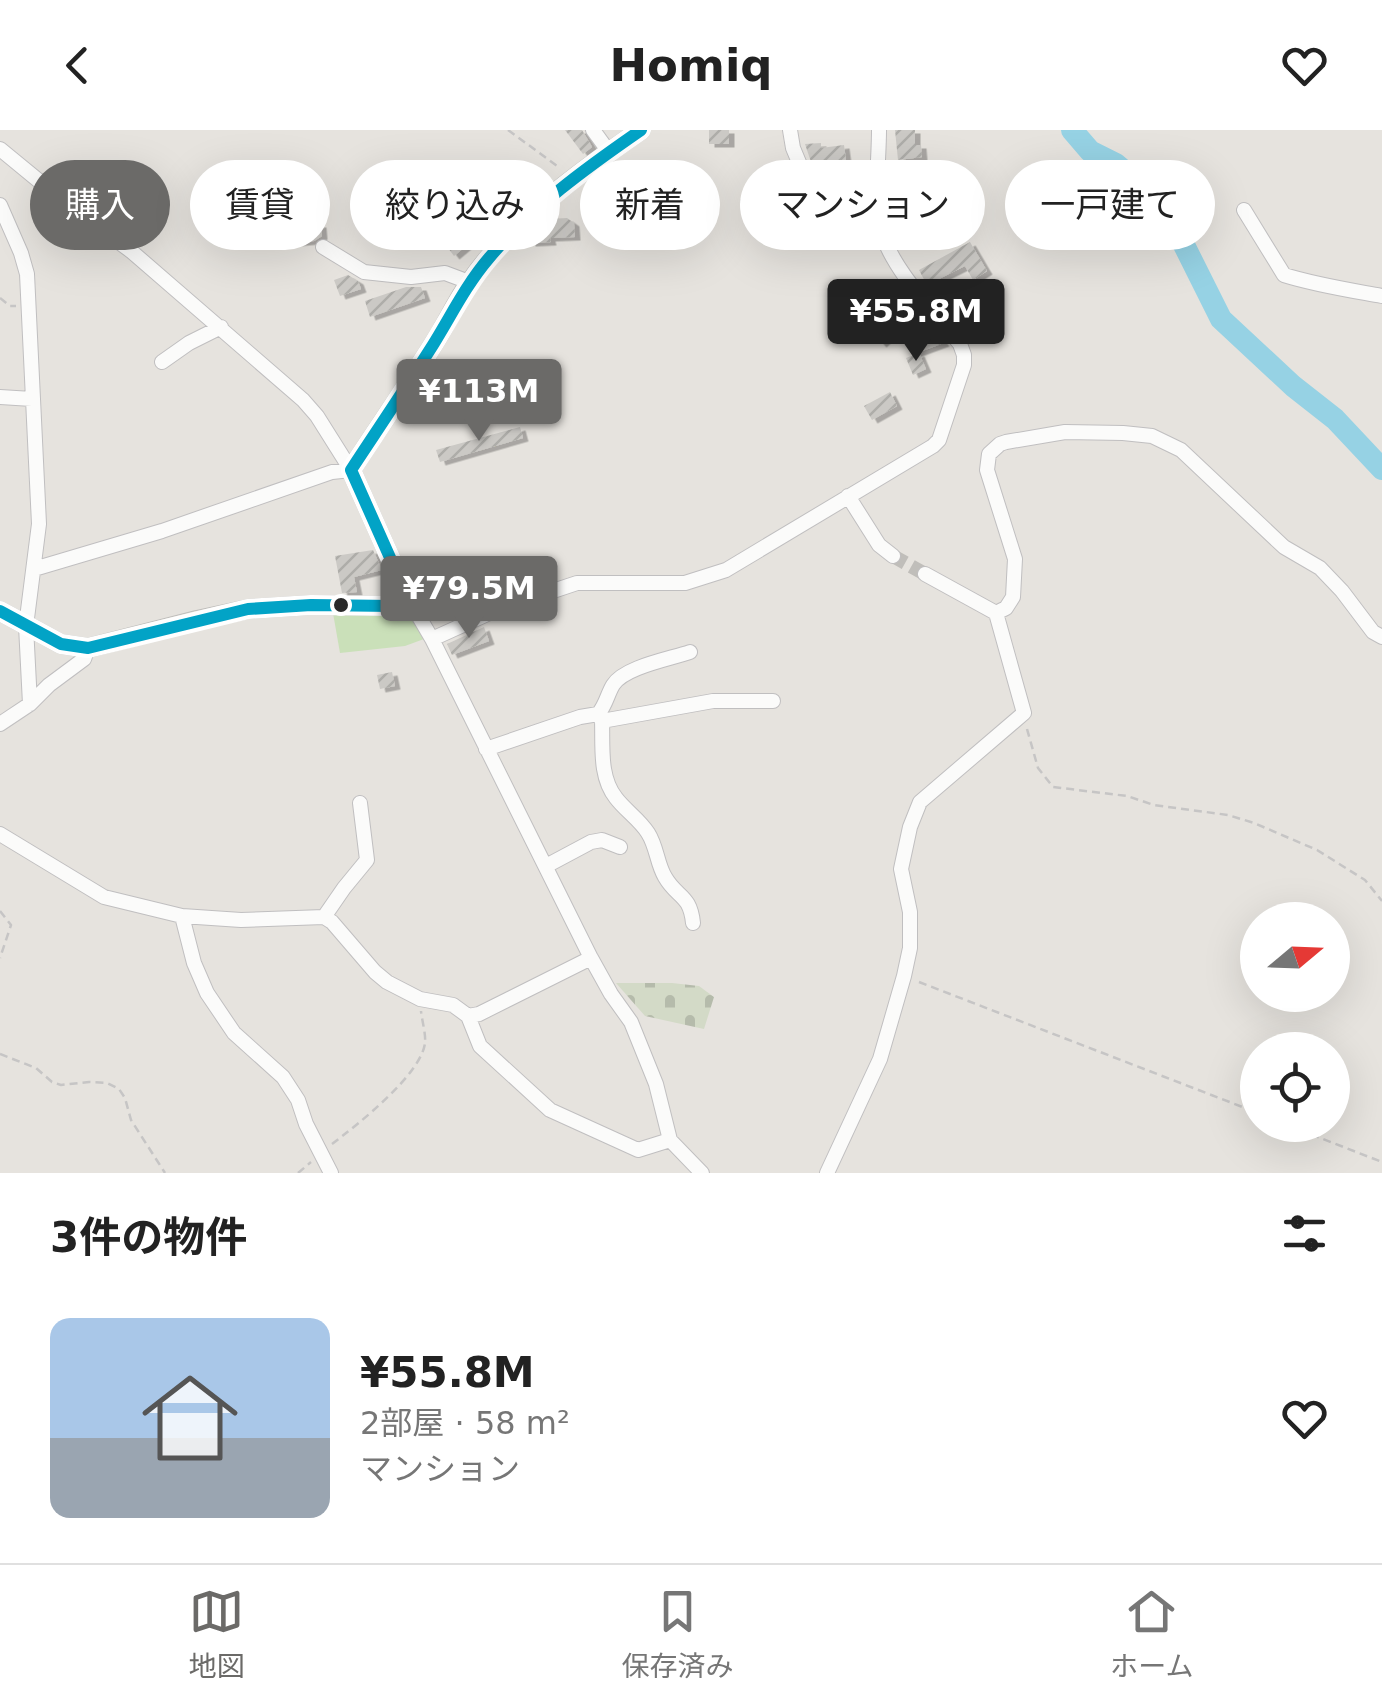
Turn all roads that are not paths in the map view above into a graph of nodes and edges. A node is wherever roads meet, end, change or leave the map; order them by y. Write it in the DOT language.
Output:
graph roads {
  1 [pos="593,130"];
  2 [pos="641,130"];
  3 [pos="790,130"];
  4 [pos="879,130"];
  5 [pos="0,149"];
  6 [pos="610,152"];
  7 [pos="798,160"];
  8 [pos="879,160"];
  9 [pos="0,205"];
  10 [pos="1244,210"];
  11 [pos="328,250"];
  12 [pos="890,250"];
  13 [pos="469,282"];
  14 [pos="1382,296"];
  15 [pos="221,327"];
  16 [pos="162,362"];
  17 [pos="0,397"];
  18 [pos="32,400"];
  19 [pos="351,470"];
  20 [pos="848,496"];
  21 [pos="893,556"];
  22 [pos="34,569"];
  23 [pos="925,574"];
  24 [pos="500,580"];
  25 [pos="412,605"];
  26 [pos="0,611"];
  27 [pos="996,612"];
  28 [pos="26,626"];
  29 [pos="1382,637"];
  30 [pos="432,639"];
  31 [pos="88,648"];
  32 [pos="690,652"];
  33 [pos="773,701"];
  34 [pos="30,704"];
  35 [pos="600,717"];
  36 [pos="0,724"];
  37 [pos="486,750"];
  38 [pos="360,803"];
  39 [pos="0,834"];
  40 [pos="620,847"];
  41 [pos="546,866"];
  42 [pos="182,916"];
  43 [pos="324,916"];
  44 [pos="693,923"];
  45 [pos="592,958"];
  46 [pos="468,1016"];
  47 [pos="670,1140"];
  48 [pos="330,1173"];
  49 [pos="702,1173"];
  50 [pos="827,1173"];
  1 -- 6 [label="street"];
  2 -- 6 [label="main road"];
  3 -- 7 [label="street"];
  4 -- 8 [label="street"];
  5 -- 15 [label="street"];
  6 -- 13 [label="main road"];
  9 -- 18 [label="street"];
  10 -- 14 [label="street"];
  11 -- 13 [label="street"];
  12 -- 20 [label="street"];
  13 -- 19 [label="main road"];
  15 -- 16 [label="street"];
  15 -- 19 [label="street"];
  17 -- 18 [label="street"];
  18 -- 22 [label="street"];
  19 -- 22 [label="street"];
  19 -- 25 [label="main road"];
  20 -- 21 [label="street"];
  20 -- 30 [label="street"];
  22 -- 28 [label="street"];
  23 -- 27 [label="street"];
  24 -- 25 [label="street"];
  25 -- 30 [label="street"];
  25 -- 31 [label="main road"];
  26 -- 28 [label="main road"];
  27 -- 29 [label="street"];
  27 -- 50 [label="street"];
  28 -- 31 [label="main road"];
  28 -- 34 [label="street"];
  30 -- 37 [label="street"];
  31 -- 34 [label="street"];
  32 -- 35 [label="street"];
  33 -- 35 [label="street"];
  34 -- 36 [label="street"];
  35 -- 37 [label="street"];
  35 -- 44 [label="street"];
  37 -- 41 [label="street"];
  38 -- 43 [label="street"];
  39 -- 42 [label="street"];
  40 -- 41 [label="street"];
  41 -- 45 [label="street"];
  42 -- 43 [label="street"];
  42 -- 48 [label="street"];
  43 -- 46 [label="street"];
  45 -- 46 [label="street"];
  45 -- 47 [label="street"];
  46 -- 47 [label="street"];
  47 -- 49 [label="street"];
}
